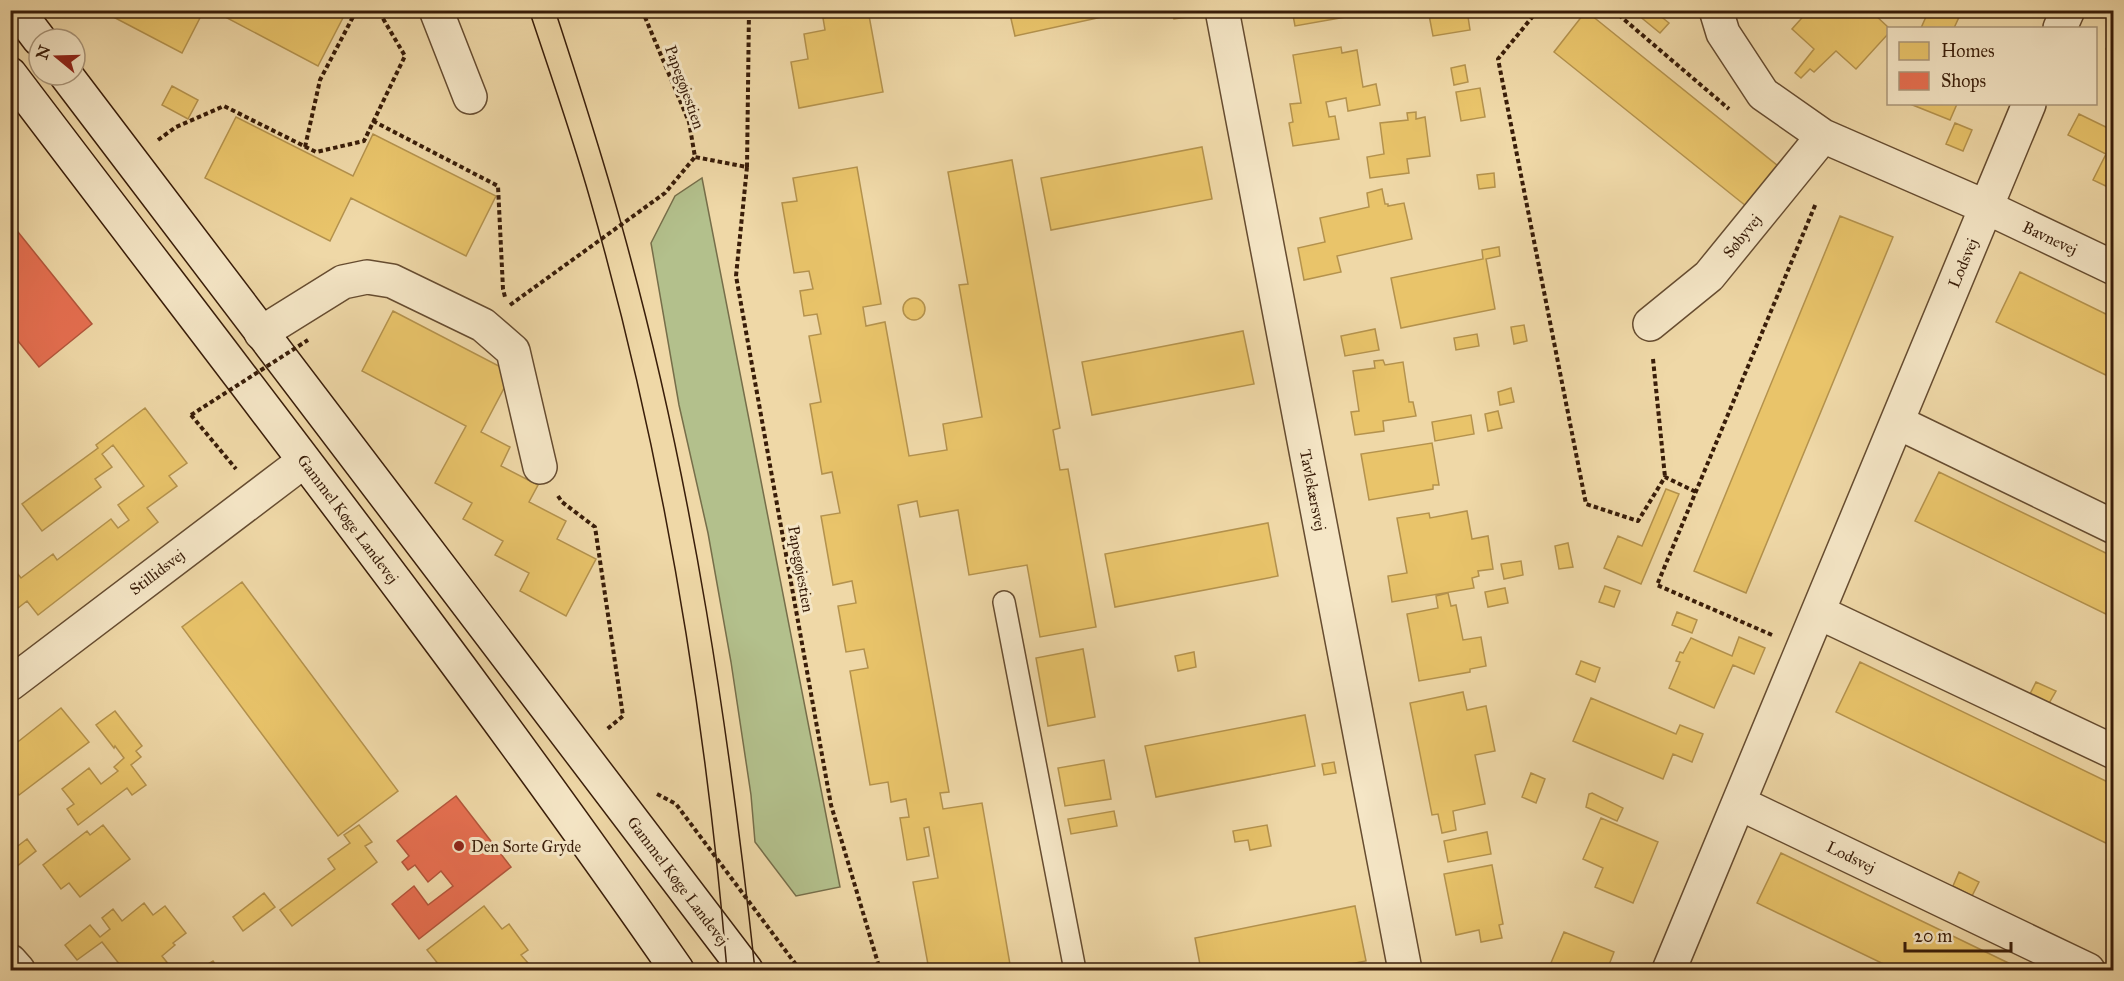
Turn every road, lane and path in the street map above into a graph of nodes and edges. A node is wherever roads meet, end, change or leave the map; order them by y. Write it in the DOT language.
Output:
graph roads {
  1 [pos="17,10"];
  2 [pos="360,10"];
  3 [pos="378,10"];
  4 [pos="436,10"];
  5 [pos="642,10"];
  6 [pos="749,10"];
  7 [pos="1222,10"];
  8 [pos="1538,10"];
  9 [pos="1612,10"];
  10 [pos="1716,10"];
  11 [pos="2068,10"];
  12 [pos="30,27"];
  13 [pos="2060,27"];
  14 [pos="10,74"];
  15 [pos="75,87"];
  16 [pos="470,98"];
  17 [pos="2029,105"];
  18 [pos="1738,116"];
  19 [pos="374,121"];
  20 [pos="1823,136"];
  21 [pos="305,147"];
  22 [pos="695,157"];
  23 [pos="131,161"];
  24 [pos="747,167"];
  25 [pos="1819,194"];
  26 [pos="1986,207"];
  27 [pos="2114,268"];
  28 [pos="1650,324"];
  29 [pos="261,333"];
  30 [pos="308,340"];
  31 [pos="1897,422"];
  32 [pos="304,461"];
  33 [pos="540,467"];
  34 [pos="240,474"];
  35 [pos="1665,477"];
  36 [pos="1696,492"];
  37 [pos="2114,527"];
  38 [pos="1004,602"];
  39 [pos="1818,612"];
  40 [pos="1803,648"];
  41 [pos="10,684"];
  42 [pos="2114,752"];
  43 [pos="580,753"];
  44 [pos="1739,803"];
  45 [pos="10,961"];
  46 [pos="18,970"];
  47 [pos="676,970"];
  48 [pos="746,970"];
  49 [pos="880,970"];
  50 [pos="1075,970"];
  51 [pos="1405,970"];
  52 [pos="1670,970"];
  53 [pos="2088,970"];
  1 -- 12 [label="street"];
  2 -- 21 [label="path"];
  3 -- 19 [label="path"];
  4 -- 16 [label="street"];
  5 -- 22 [label="path, Papegøjestien"];
  6 -- 24 [label="path, Papegøjestien"];
  7 -- 51 [label="street, Tavlekærsvej"];
  8 -- 35 [label="path"];
  9 -- 18 [label="path"];
  10 -- 20 [label="street"];
  11 -- 13 [label="street"];
  14 -- 32 [label="street, Gammel Køge Landevej"];
  15 -- 23 [label="street, Gammel Køge Landevej"];
  17 -- 26 [label="street, Lodsvej"];
  19 -- 21 [label="path"];
  19 -- 22 [label="path"];
  20 -- 26 [label="street"];
  20 -- 28 [label="street, Søbyvej"];
  21 -- 23 [label="path"];
  22 -- 24 [label="path"];
  23 -- 29 [label="street, Gammel Køge Landevej"];
  24 -- 49 [label="path, Papegøjestien"];
  25 -- 36 [label="path"];
  26 -- 27 [label="street, Bavnevej"];
  26 -- 31 [label="street, Lodsvej"];
  28 -- 35 [label="path"];
  29 -- 33 [label="street"];
  29 -- 43 [label="street, Gammel Køge Landevej"];
  30 -- 34 [label="path, bridge"];
  31 -- 37 [label="street"];
  31 -- 39 [label="street, Lodsvej"];
  32 -- 41 [label="street, Stillidsvej"];
  32 -- 47 [label="street, Gammel Køge Landevej"];
  33 -- 43 [label="path"];
  35 -- 36 [label="path"];
  36 -- 40 [label="path"];
  38 -- 50 [label="lane"];
  39 -- 40 [label="street, Lodsvej"];
  39 -- 42 [label="street"];
  40 -- 44 [label="street, Lodsvej"];
  43 -- 48 [label="street, Gammel Køge Landevej"];
  44 -- 52 [label="street, Lodsvej"];
  44 -- 53 [label="street, Lodsvej"];
  45 -- 46 [label="street"];
}
